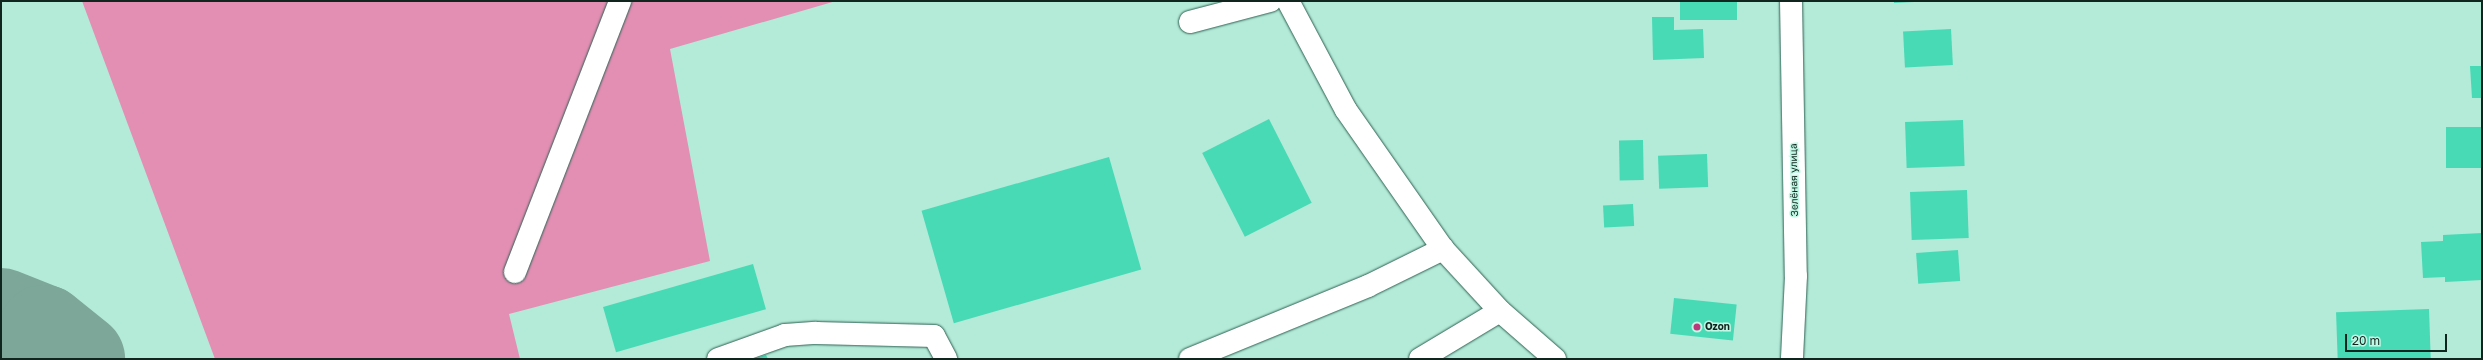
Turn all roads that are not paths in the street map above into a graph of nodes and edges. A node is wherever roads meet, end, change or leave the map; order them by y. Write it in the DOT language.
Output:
graph roads {
  1 [pos="620,1"];
  2 [pos="1270,1"];
  3 [pos="1288,1"];
  4 [pos="1791,1"];
  5 [pos="1190,22"];
  6 [pos="1443,249"];
  7 [pos="516,272"];
  8 [pos="1500,311"];
  9 [pos="718,359"];
  10 [pos="946,359"];
  11 [pos="1190,359"];
  12 [pos="1420,359"];
  13 [pos="1555,359"];
  14 [pos="1792,359"];
  1 -- 7 [label="main road"];
  2 -- 5 [label="main road"];
  3 -- 6 [label="main road"];
  4 -- 14 [label="main road, Зелёная улица"];
  6 -- 8 [label="main road"];
  6 -- 11 [label="main road"];
  8 -- 12 [label="main road"];
  8 -- 13 [label="main road"];
  9 -- 10 [label="main road"];
}
